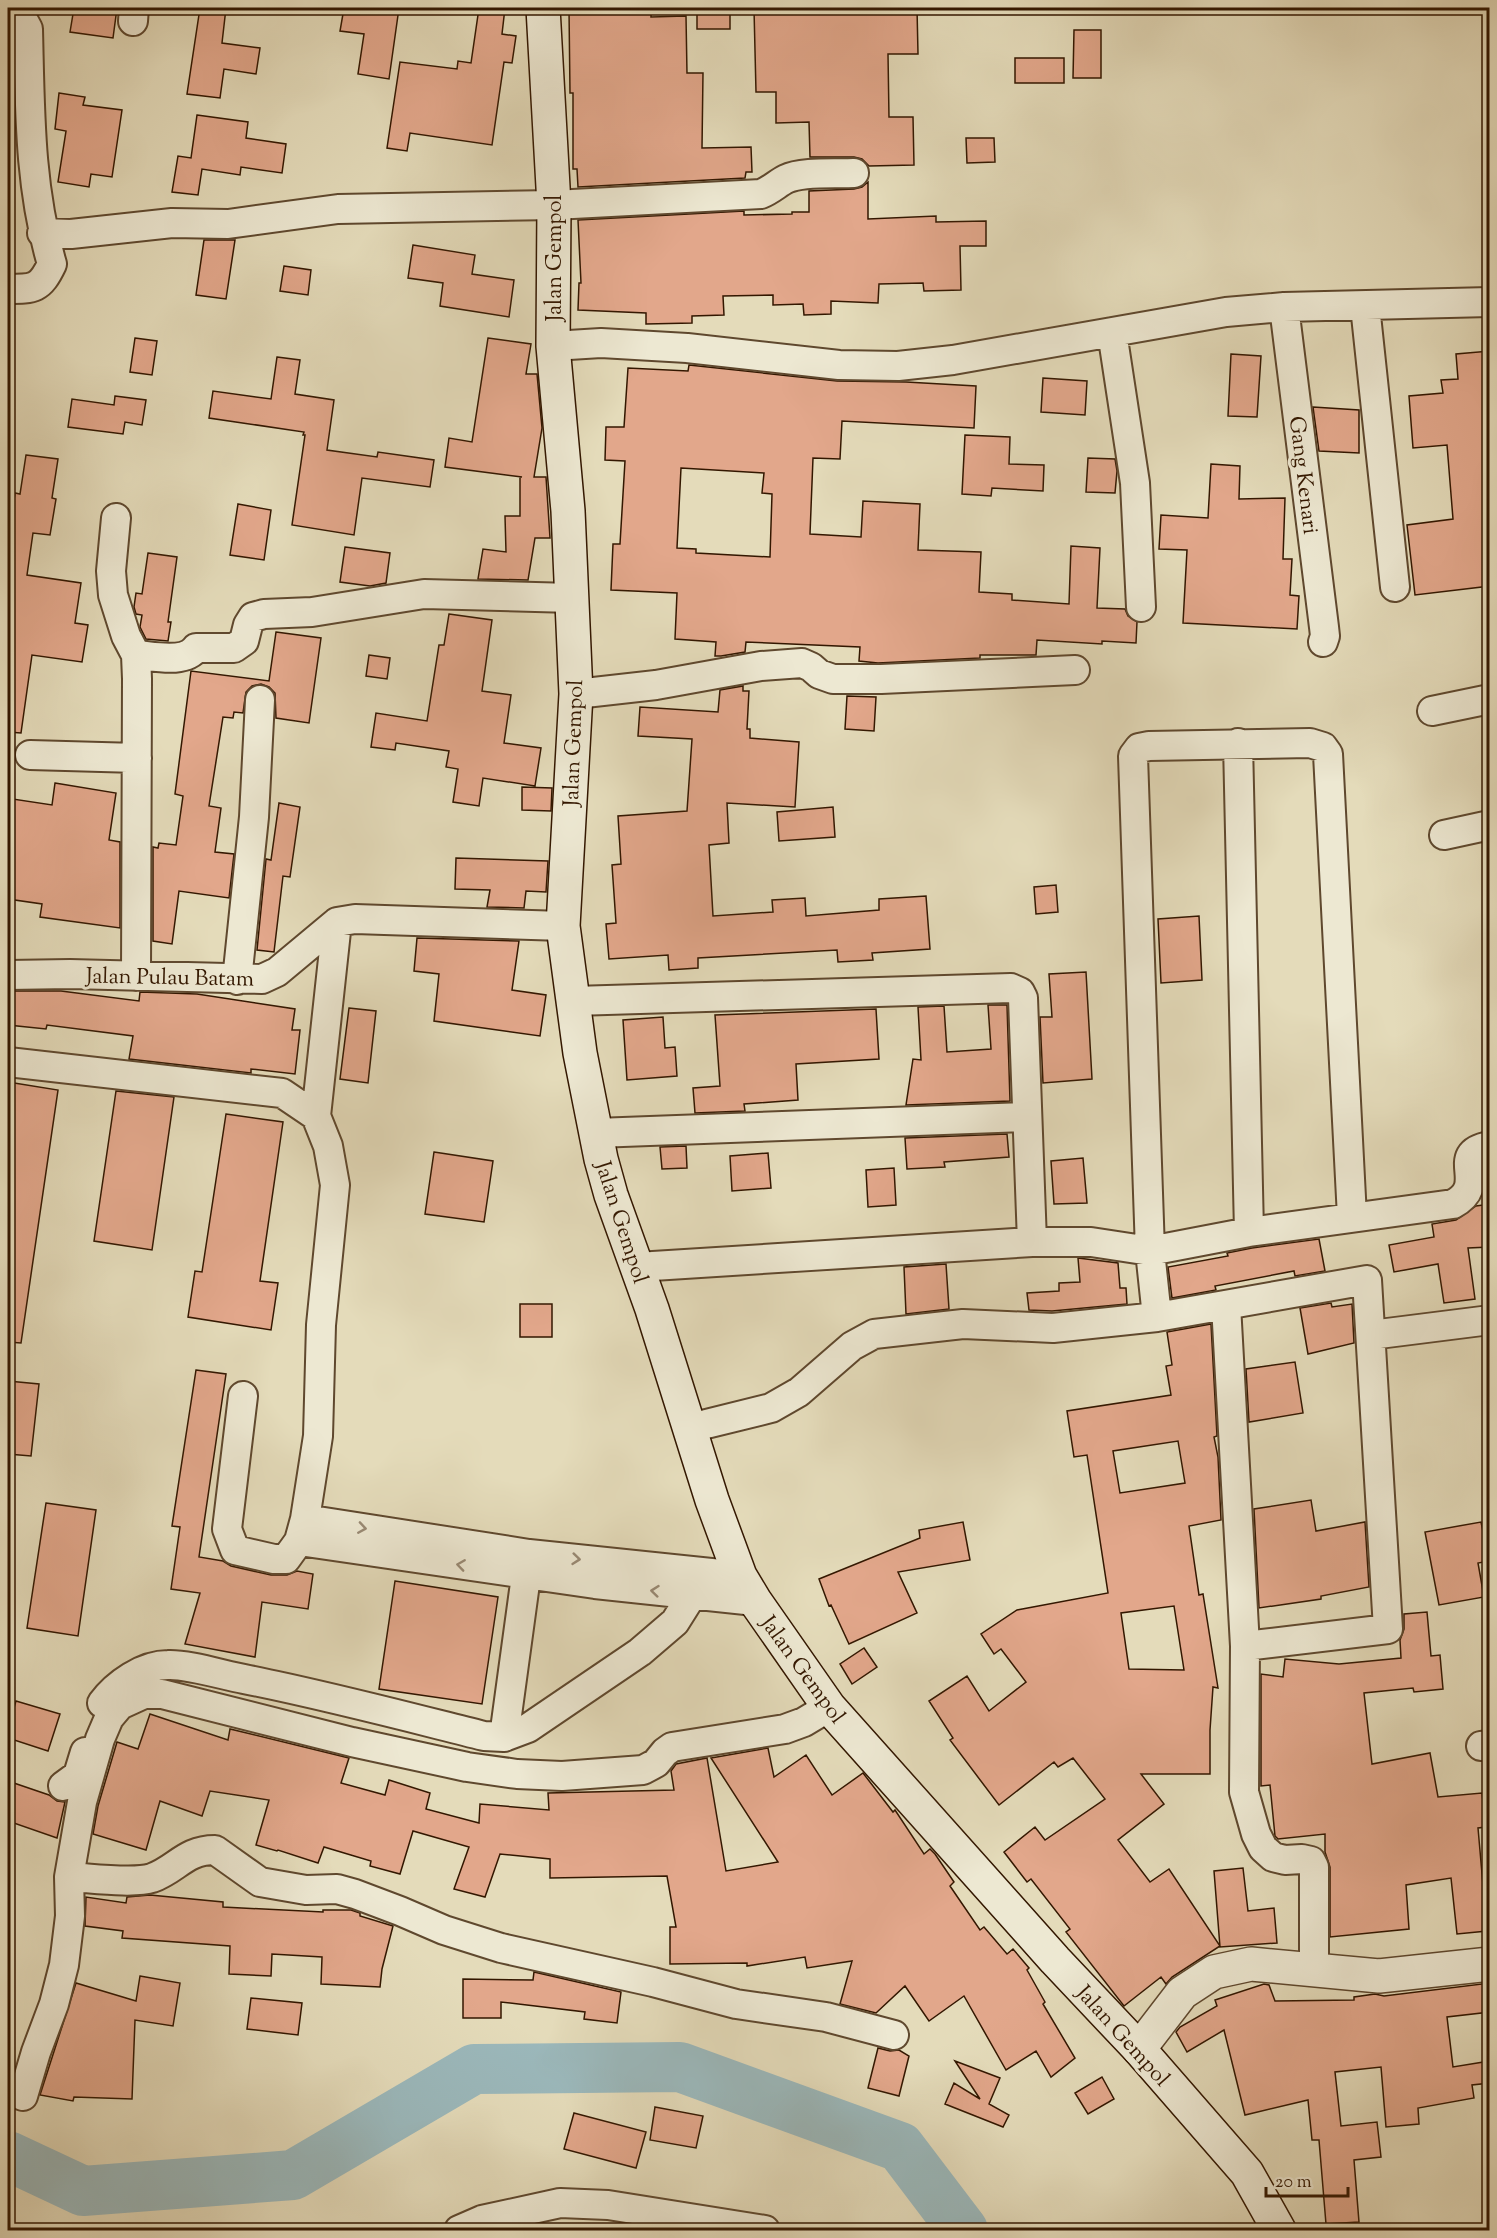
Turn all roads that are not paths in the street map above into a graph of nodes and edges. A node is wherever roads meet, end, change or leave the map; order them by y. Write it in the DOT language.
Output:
graph roads {
  1 [pos="10,8"];
  2 [pos="543,8"];
  3 [pos="854,173"];
  4 [pos="554,205"];
  5 [pos="42,232"];
  6 [pos="8,289"];
  7 [pos="1490,302"];
  8 [pos="1365,306"];
  9 [pos="1284,307"];
  10 [pos="1112,332"];
  11 [pos="553,346"];
  12 [pos="116,518"];
  13 [pos="1395,587"];
  14 [pos="572,598"];
  15 [pos="1141,607"];
  16 [pos="1323,642"];
  17 [pos="136,655"];
  18 [pos="1075,670"];
  19 [pos="576,694"];
  20 [pos="1490,699"];
  21 [pos="260,700"];
  22 [pos="1432,711"];
  23 [pos="1238,743"];
  24 [pos="30,756"];
  25 [pos="137,758"];
  26 [pos="1490,825"];
  27 [pos="1444,835"];
  28 [pos="337,922"];
  29 [pos="563,926"];
  30 [pos="8,975"];
  31 [pos="136,976"];
  32 [pos="237,980"];
  33 [pos="574,1001"];
  34 [pos="8,1062"];
  35 [pos="316,1116"];
  36 [pos="1027,1117"];
  37 [pos="596,1133"];
  38 [pos="1490,1146"];
  39 [pos="1352,1217"];
  40 [pos="1250,1232"];
  41 [pos="1032,1242"];
  42 [pos="1150,1251"];
  43 [pos="637,1267"];
  44 [pos="1226,1305"];
  45 [pos="1156,1317"];
  46 [pos="1490,1320"];
  47 [pos="1371,1335"];
  48 [pos="243,1395"];
  49 [pos="690,1428"];
  50 [pos="302,1530"];
  51 [pos="528,1564"];
  52 [pos="747,1588"];
  53 [pos="692,1595"];
  54 [pos="1245,1646"];
  55 [pos="829,1707"];
  56 [pos="504,1737"];
  57 [pos="63,1786"];
  58 [pos="69,1877"];
  59 [pos="1490,1964"];
  60 [pos="1314,1969"];
  61 [pos="894,2035"];
  62 [pos="1139,2049"];
  63 [pos="22,2096"];
  64 [pos="459,2230"];
  65 [pos="765,2230"];
  66 [pos="1279,2230"];
  1 -- 5 [label="street"];
  2 -- 4 [label="main road, Jalan Gempol"];
  3 -- 4 [label="street"];
  4 -- 5 [label="street"];
  4 -- 11 [label="main road, Jalan Gempol"];
  5 -- 6 [label="street"];
  7 -- 8 [label="street"];
  8 -- 9 [label="street"];
  8 -- 13 [label="street"];
  9 -- 10 [label="street"];
  9 -- 16 [label="street, Gang Kenari"];
  10 -- 11 [label="street"];
  10 -- 15 [label="street"];
  11 -- 14 [label="main road, Jalan Gempol"];
  12 -- 17 [label="street"];
  14 -- 17 [label="street"];
  14 -- 19 [label="main road, Jalan Gempol"];
  17 -- 25 [label="street"];
  18 -- 19 [label="street"];
  19 -- 29 [label="main road, Jalan Gempol"];
  20 -- 22 [label="street"];
  21 -- 32 [label="street"];
  23 -- 39 [label="street"];
  23 -- 40 [label="street"];
  23 -- 42 [label="street"];
  24 -- 25 [label="street"];
  25 -- 31 [label="street"];
  26 -- 27 [label="street"];
  28 -- 29 [label="street"];
  28 -- 32 [label="street, Jalan Pulau Batam"];
  28 -- 35 [label="street"];
  29 -- 33 [label="main road, Jalan Gempol"];
  30 -- 31 [label="street, Jalan Pulau Batam"];
  31 -- 32 [label="street, Jalan Pulau Batam"];
  33 -- 36 [label="street"];
  33 -- 37 [label="main road, Jalan Gempol"];
  34 -- 35 [label="street"];
  35 -- 50 [label="street"];
  36 -- 37 [label="street"];
  36 -- 41 [label="street"];
  37 -- 43 [label="main road, Jalan Gempol"];
  38 -- 39 [label="street"];
  39 -- 40 [label="street"];
  40 -- 42 [label="street"];
  41 -- 42 [label="street"];
  41 -- 43 [label="street"];
  42 -- 45 [label="street"];
  43 -- 49 [label="main road, Jalan Gempol"];
  44 -- 45 [label="street"];
  44 -- 47 [label="street"];
  44 -- 54 [label="street"];
  45 -- 49 [label="street"];
  46 -- 47 [label="street"];
  47 -- 54 [label="street"];
  48 -- 50 [label="street"];
  49 -- 52 [label="main road, Jalan Gempol"];
  50 -- 51 [label="street"];
  51 -- 52 [label="street, one-way"];
  53 -- 51 [label="street, one-way"];
  51 -- 56 [label="street"];
  52 -- 53 [label="street"];
  52 -- 55 [label="main road, Jalan Gempol"];
  53 -- 56 [label="street"];
  54 -- 60 [label="street"];
  55 -- 58 [label="street"];
  55 -- 62 [label="main road, Jalan Gempol"];
  56 -- 57 [label="street"];
  58 -- 61 [label="street"];
  58 -- 63 [label="street"];
  59 -- 60 [label="main road"];
  60 -- 62 [label="main road"];
  62 -- 66 [label="main road, Jalan Gempol"];
  64 -- 65 [label="street"];
}
